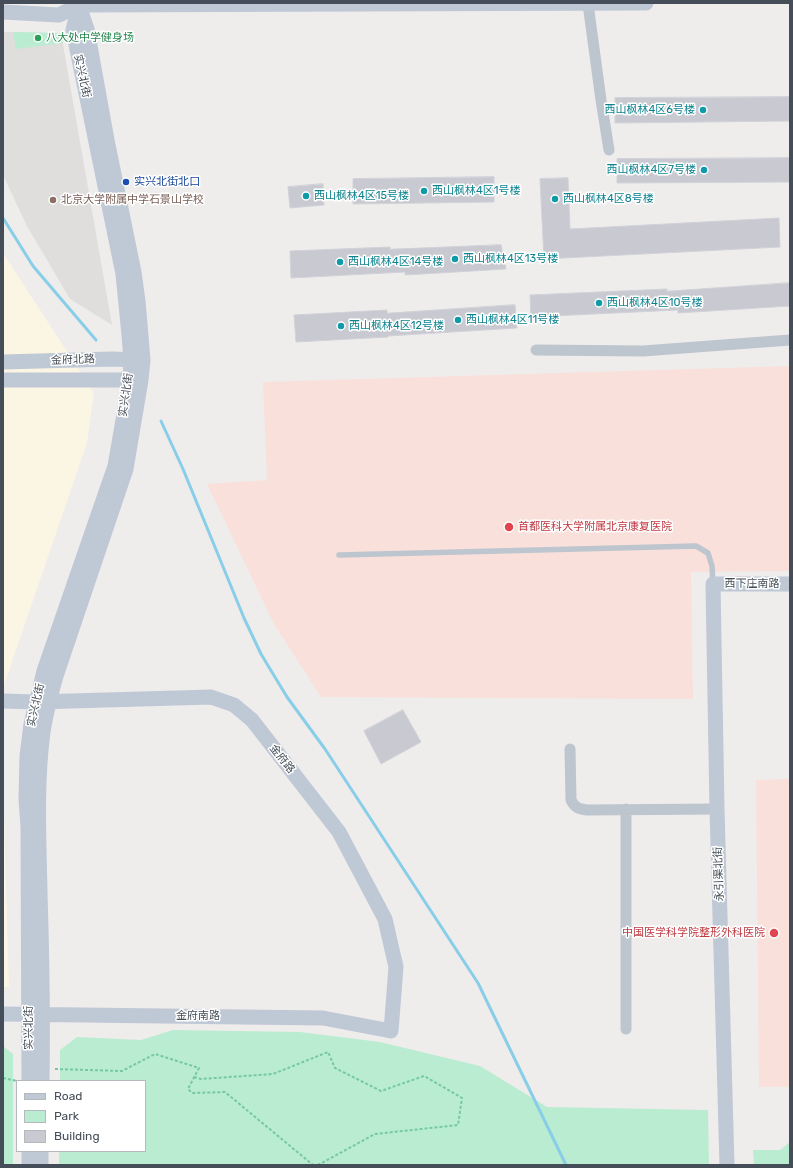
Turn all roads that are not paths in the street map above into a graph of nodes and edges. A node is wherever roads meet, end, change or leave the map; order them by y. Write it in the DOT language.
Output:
graph roads {
  1 [pos="646,3"];
  2 [pos="76,4"];
  3 [pos="354,4"];
  4 [pos="588,4"];
  5 [pos="3,12"];
  6 [pos="609,150"];
  7 [pos="790,340"];
  8 [pos="536,350"];
  9 [pos="137,360"];
  10 [pos="3,362"];
  11 [pos="3,380"];
  12 [pos="135,380"];
  13 [pos="339,555"];
  14 [pos="713,584"];
  15 [pos="790,584"];
  16 [pos="3,701"];
  17 [pos="43,701"];
  18 [pos="570,749"];
  19 [pos="626,809"];
  20 [pos="717,809"];
  21 [pos="3,1014"];
  22 [pos="36,1015"];
  23 [pos="626,1029"];
  24 [pos="391,1031"];
  25 [pos="29,1080"];
  26 [pos="42,1080"];
  27 [pos="29,1152"];
  28 [pos="41,1152"];
  29 [pos="29,1165"];
  30 [pos="41,1165"];
  31 [pos="727,1165"];
  1 -- 4 [label="street"];
  2 -- 3 [label="street"];
  2 -- 5 [label="street"];
  2 -- 9 [label="street, 实兴北街"];
  3 -- 4 [label="street"];
  4 -- 6 [label="street"];
  7 -- 8 [label="street"];
  9 -- 10 [label="street, 金府北路"];
  9 -- 12 [label="street, 实兴北街"];
  11 -- 12 [label="street, 金府北路"];
  12 -- 17 [label="street, 实兴北街"];
  13 -- 14 [label="lane"];
  14 -- 15 [label="street, 西下庄南路"];
  14 -- 20 [label="street, 永引渠北街"];
  16 -- 17 [label="street, 金府路"];
  17 -- 22 [label="street, 实兴北街"];
  17 -- 24 [label="street, 金府路"];
  18 -- 19 [label="street"];
  19 -- 20 [label="street"];
  19 -- 23 [label="street"];
  20 -- 31 [label="street, 永引渠北街"];
  21 -- 22 [label="street, 金府南路"];
  22 -- 24 [label="street, 金府南路"];
  22 -- 25 [label="street, 实兴北街"];
  22 -- 26 [label="street, 实兴北街"];
  27 -- 29 [label="street"];
  28 -- 30 [label="street"];
}
